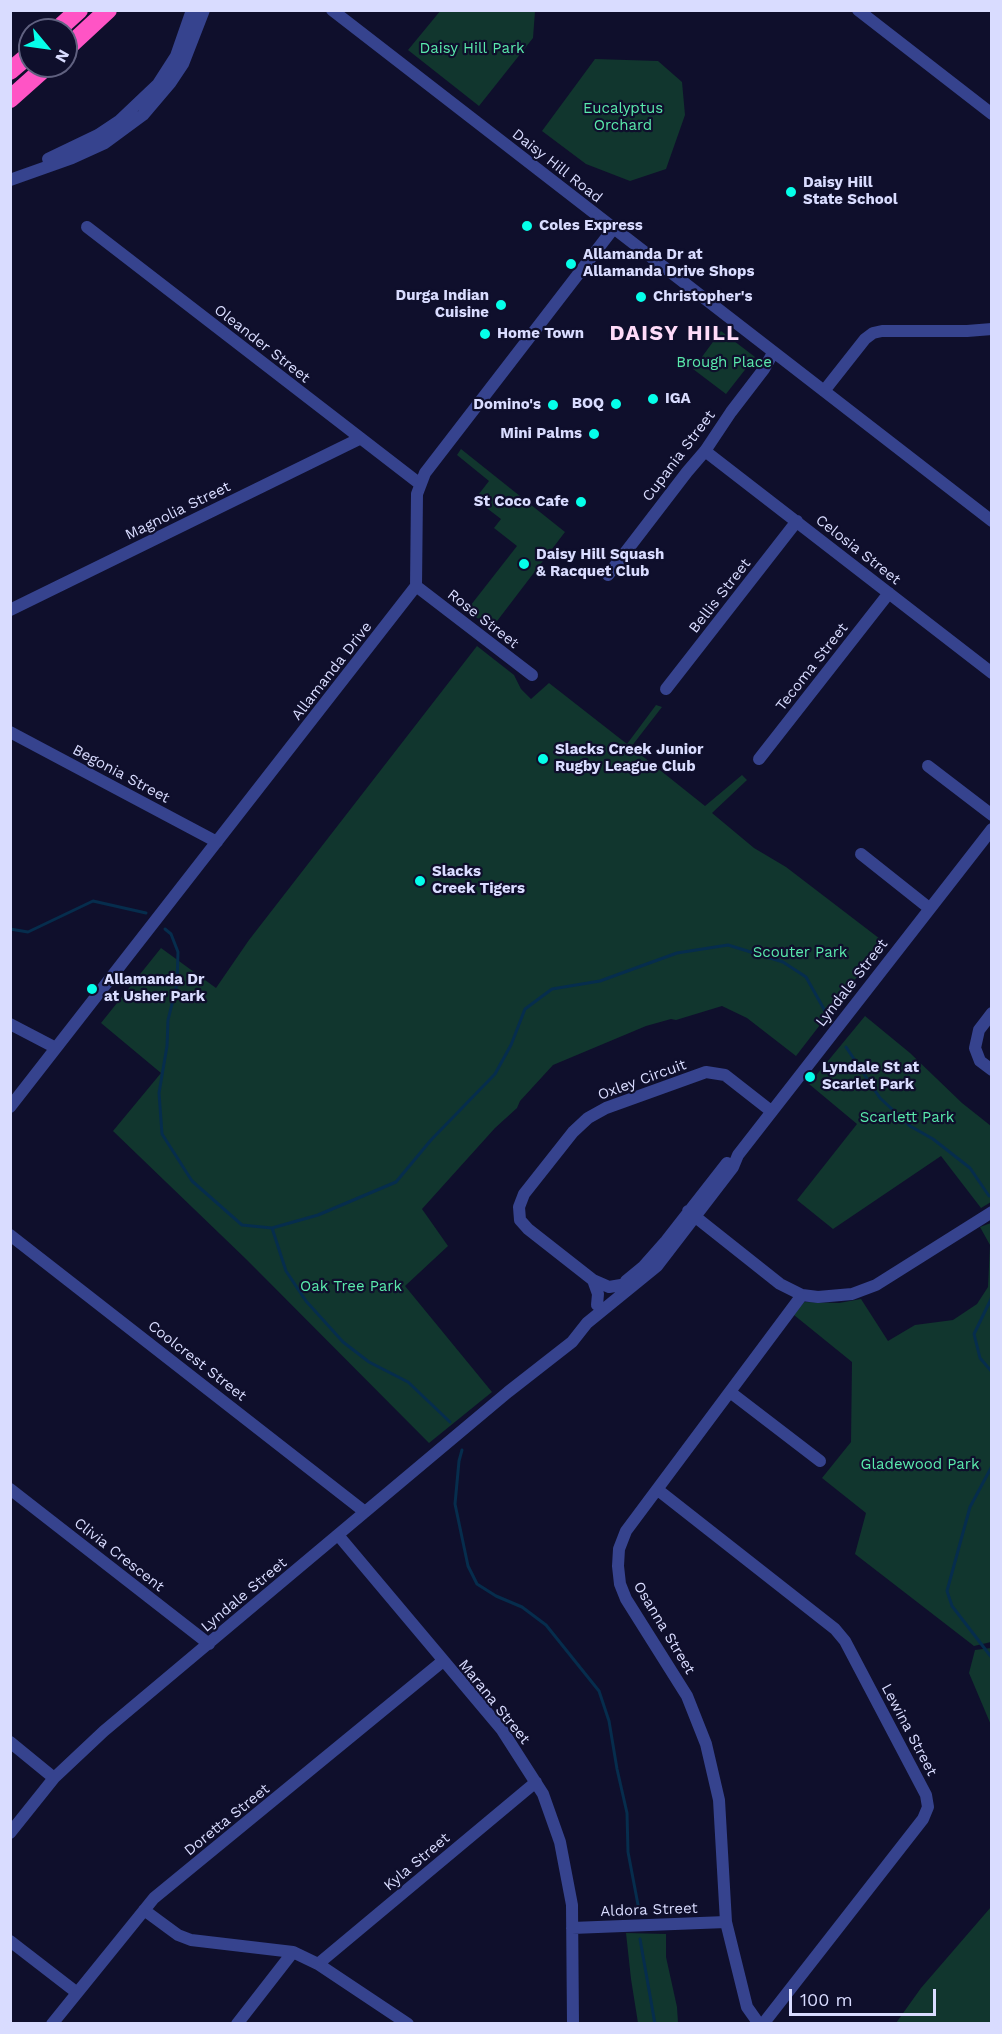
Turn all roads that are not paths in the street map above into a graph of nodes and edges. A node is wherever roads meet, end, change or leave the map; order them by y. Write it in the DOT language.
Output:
graph roads {
  1 [pos="108,10"];
  2 [pos="192,10"];
  3 [pos="204,10"];
  4 [pos="858,10"];
  5 [pos="335,11"];
  6 [pos="78,38"];
  7 [pos="34,78"];
  8 [pos="10,99"];
  9 [pos="992,114"];
  10 [pos="10,173"];
  11 [pos="10,180"];
  12 [pos="87,227"];
  13 [pos="613,229"];
  14 [pos="992,329"];
  15 [pos="773,353"];
  16 [pos="824,391"];
  17 [pos="359,439"];
  18 [pos="705,451"];
  19 [pos="420,484"];
  20 [pos="797,521"];
  21 [pos="992,521"];
  22 [pos="608,575"];
  23 [pos="416,586"];
  24 [pos="889,593"];
  25 [pos="10,610"];
  26 [pos="992,673"];
  27 [pos="532,675"];
  28 [pos="666,689"];
  29 [pos="10,732"];
  30 [pos="759,759"];
  31 [pos="928,766"];
  32 [pos="992,814"];
  33 [pos="992,829"];
  34 [pos="217,842"];
  35 [pos="861,854"];
  36 [pos="929,908"];
  37 [pos="992,1013"];
  38 [pos="10,1024"];
  39 [pos="56,1048"];
  40 [pos="992,1071"];
  41 [pos="10,1107"];
  42 [pos="771,1112"];
  43 [pos="992,1212"];
  44 [pos="692,1214"];
  45 [pos="10,1235"];
  46 [pos="593,1280"];
  47 [pos="621,1286"];
  48 [pos="802,1295"];
  49 [pos="597,1305"];
  50 [pos="508,1392"];
  51 [pos="730,1392"];
  52 [pos="820,1461"];
  53 [pos="10,1489"];
  54 [pos="658,1490"];
  55 [pos="365,1512"];
  56 [pos="338,1535"];
  57 [pos="209,1644"];
  58 [pos="443,1661"];
  59 [pos="10,1742"];
  60 [pos="54,1778"];
  61 [pos="536,1782"];
  62 [pos="10,1833"];
  63 [pos="144,1910"];
  64 [pos="726,1922"];
  65 [pos="572,1928"];
  66 [pos="10,1941"];
  67 [pos="293,1952"];
  68 [pos="318,1964"];
  69 [pos="76,1992"];
  70 [pos="52,2024"];
  71 [pos="237,2024"];
  72 [pos="408,2024"];
  73 [pos="573,2024"];
  74 [pos="761,2024"];
  1 -- 6 [label="highway"];
  2 -- 10 [label="street"];
  3 -- 11 [label="street"];
  4 -- 9 [label="street"];
  5 -- 13 [label="street, Daisy Hill Road"];
  7 -- 8 [label="highway"];
  12 -- 17 [label="street, Oleander Street"];
  13 -- 15 [label="street, Daisy Hill Road"];
  13 -- 19 [label="street"];
  14 -- 16 [label="street"];
  15 -- 16 [label="street, Daisy Hill Road"];
  15 -- 18 [label="street, Cupania Street"];
  16 -- 21 [label="street, Daisy Hill Road"];
  17 -- 19 [label="street, Oleander Street"];
  17 -- 25 [label="street, Magnolia Street"];
  18 -- 20 [label="street, Celosia Street"];
  18 -- 22 [label="street, Cupania Street"];
  19 -- 23 [label="street"];
  20 -- 24 [label="street, Celosia Street"];
  20 -- 28 [label="street, Bellis Street"];
  23 -- 27 [label="street, Rose Street"];
  23 -- 34 [label="street, Allamanda Drive"];
  24 -- 26 [label="street, Celosia Street"];
  24 -- 30 [label="street, Tecoma Street"];
  29 -- 34 [label="street, Begonia Street"];
  31 -- 32 [label="street"];
  33 -- 36 [label="street, Lyndale Street"];
  34 -- 39 [label="street, Allamanda Drive"];
  35 -- 36 [label="street"];
  36 -- 42 [label="street, Lyndale Street"];
  37 -- 40 [label="street"];
  38 -- 39 [label="street"];
  39 -- 41 [label="street, Allamanda Drive"];
  42 -- 44 [label="street, Lyndale Street"];
  42 -- 46 [label="street, Oxley Circuit"];
  43 -- 48 [label="street"];
  44 -- 47 [label="street, Lyndale Street"];
  44 -- 48 [label="street"];
  44 -- 50 [label="street, Lyndale Street"];
  45 -- 55 [label="street, Coolcrest Street"];
  46 -- 47 [label="street, Oxley Circuit"];
  46 -- 49 [label="street"];
  47 -- 49 [label="street, Lyndale Street"];
  48 -- 51 [label="street, Osanna Street"];
  49 -- 50 [label="street, Lyndale Street"];
  50 -- 55 [label="street, Lyndale Street"];
  51 -- 52 [label="street"];
  51 -- 54 [label="street, Osanna Street"];
  53 -- 57 [label="street, Clivia Crescent"];
  54 -- 64 [label="street, Osanna Street"];
  54 -- 74 [label="street, Lewina Street"];
  55 -- 56 [label="street, Lyndale Street"];
  56 -- 57 [label="street, Lyndale Street"];
  56 -- 58 [label="street, Marana Street"];
  57 -- 60 [label="street, Lyndale Street"];
  58 -- 61 [label="street, Marana Street"];
  58 -- 63 [label="street, Doretta Street"];
  59 -- 60 [label="street"];
  60 -- 62 [label="street, Lyndale Street"];
  61 -- 65 [label="street, Marana Street"];
  61 -- 68 [label="street, Kyla Street"];
  63 -- 67 [label="street"];
  63 -- 69 [label="street, Doretta Street"];
  64 -- 65 [label="street, Aldora Street"];
  64 -- 74 [label="street, Osanna Street"];
  65 -- 73 [label="street, Marana Street"];
  66 -- 69 [label="street"];
  67 -- 68 [label="street"];
  67 -- 71 [label="street"];
  68 -- 72 [label="street"];
  69 -- 70 [label="street, Doretta Street"];
}
